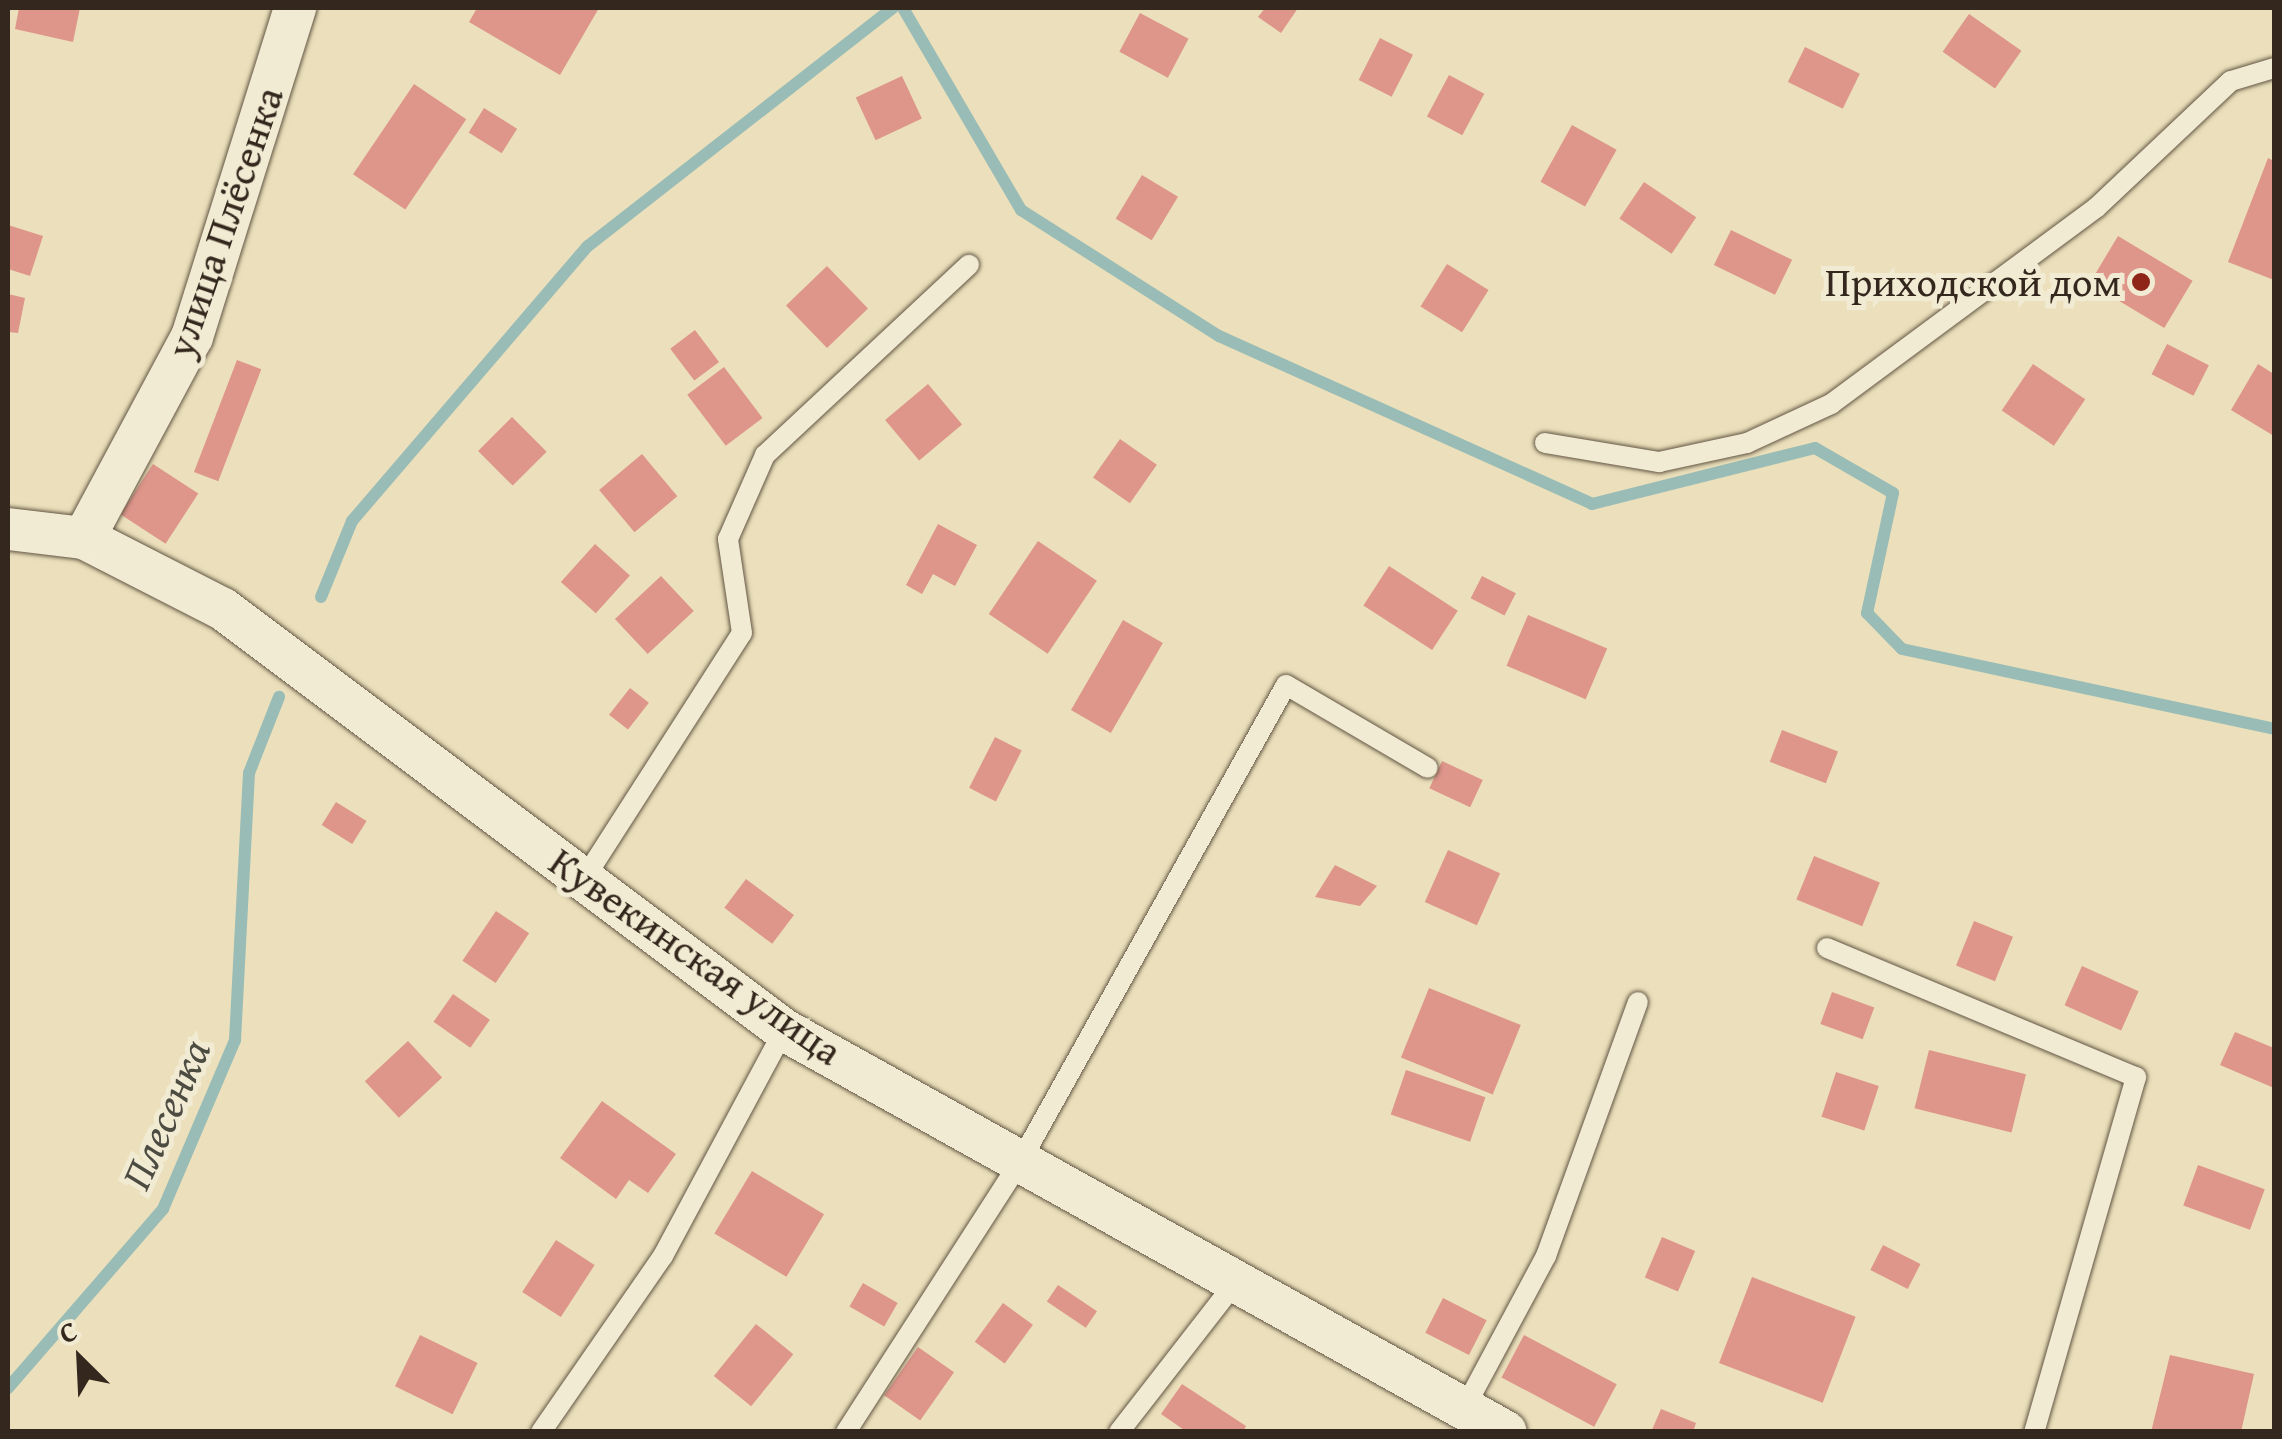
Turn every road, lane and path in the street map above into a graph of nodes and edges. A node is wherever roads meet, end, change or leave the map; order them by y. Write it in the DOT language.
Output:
graph roads {
  1 [pos="295,8"];
  2 [pos="2274,68"];
  3 [pos="970,265"];
  4 [pos="1546,444"];
  5 [pos="8,530"];
  6 [pos="84,538"];
  7 [pos="1428,768"];
  8 [pos="584,879"];
  9 [pos="1827,948"];
  10 [pos="1638,1002"];
  11 [pos="784,1030"];
  12 [pos="1020,1162"];
  13 [pos="1236,1282"];
  14 [pos="1464,1409"];
  15 [pos="541,1432"];
  16 [pos="846,1432"];
  17 [pos="1119,1432"];
  18 [pos="1506,1432"];
  19 [pos="2034,1432"];
  1 -- 6 [label="street, улица Плёсенка"];
  2 -- 4 [label="lane"];
  3 -- 8 [label="lane"];
  5 -- 6 [label="street, Кувекинская улица"];
  6 -- 8 [label="street, Кувекинская улица"];
  7 -- 12 [label="lane"];
  8 -- 11 [label="street, Кувекинская улица"];
  9 -- 19 [label="lane"];
  10 -- 14 [label="lane"];
  11 -- 12 [label="street, Кувекинская улица"];
  11 -- 15 [label="lane"];
  12 -- 13 [label="street, Кувекинская улица"];
  12 -- 16 [label="lane"];
  13 -- 14 [label="street, Кувекинская улица"];
  13 -- 17 [label="lane"];
  14 -- 18 [label="street, Кувекинская улица"];
}
